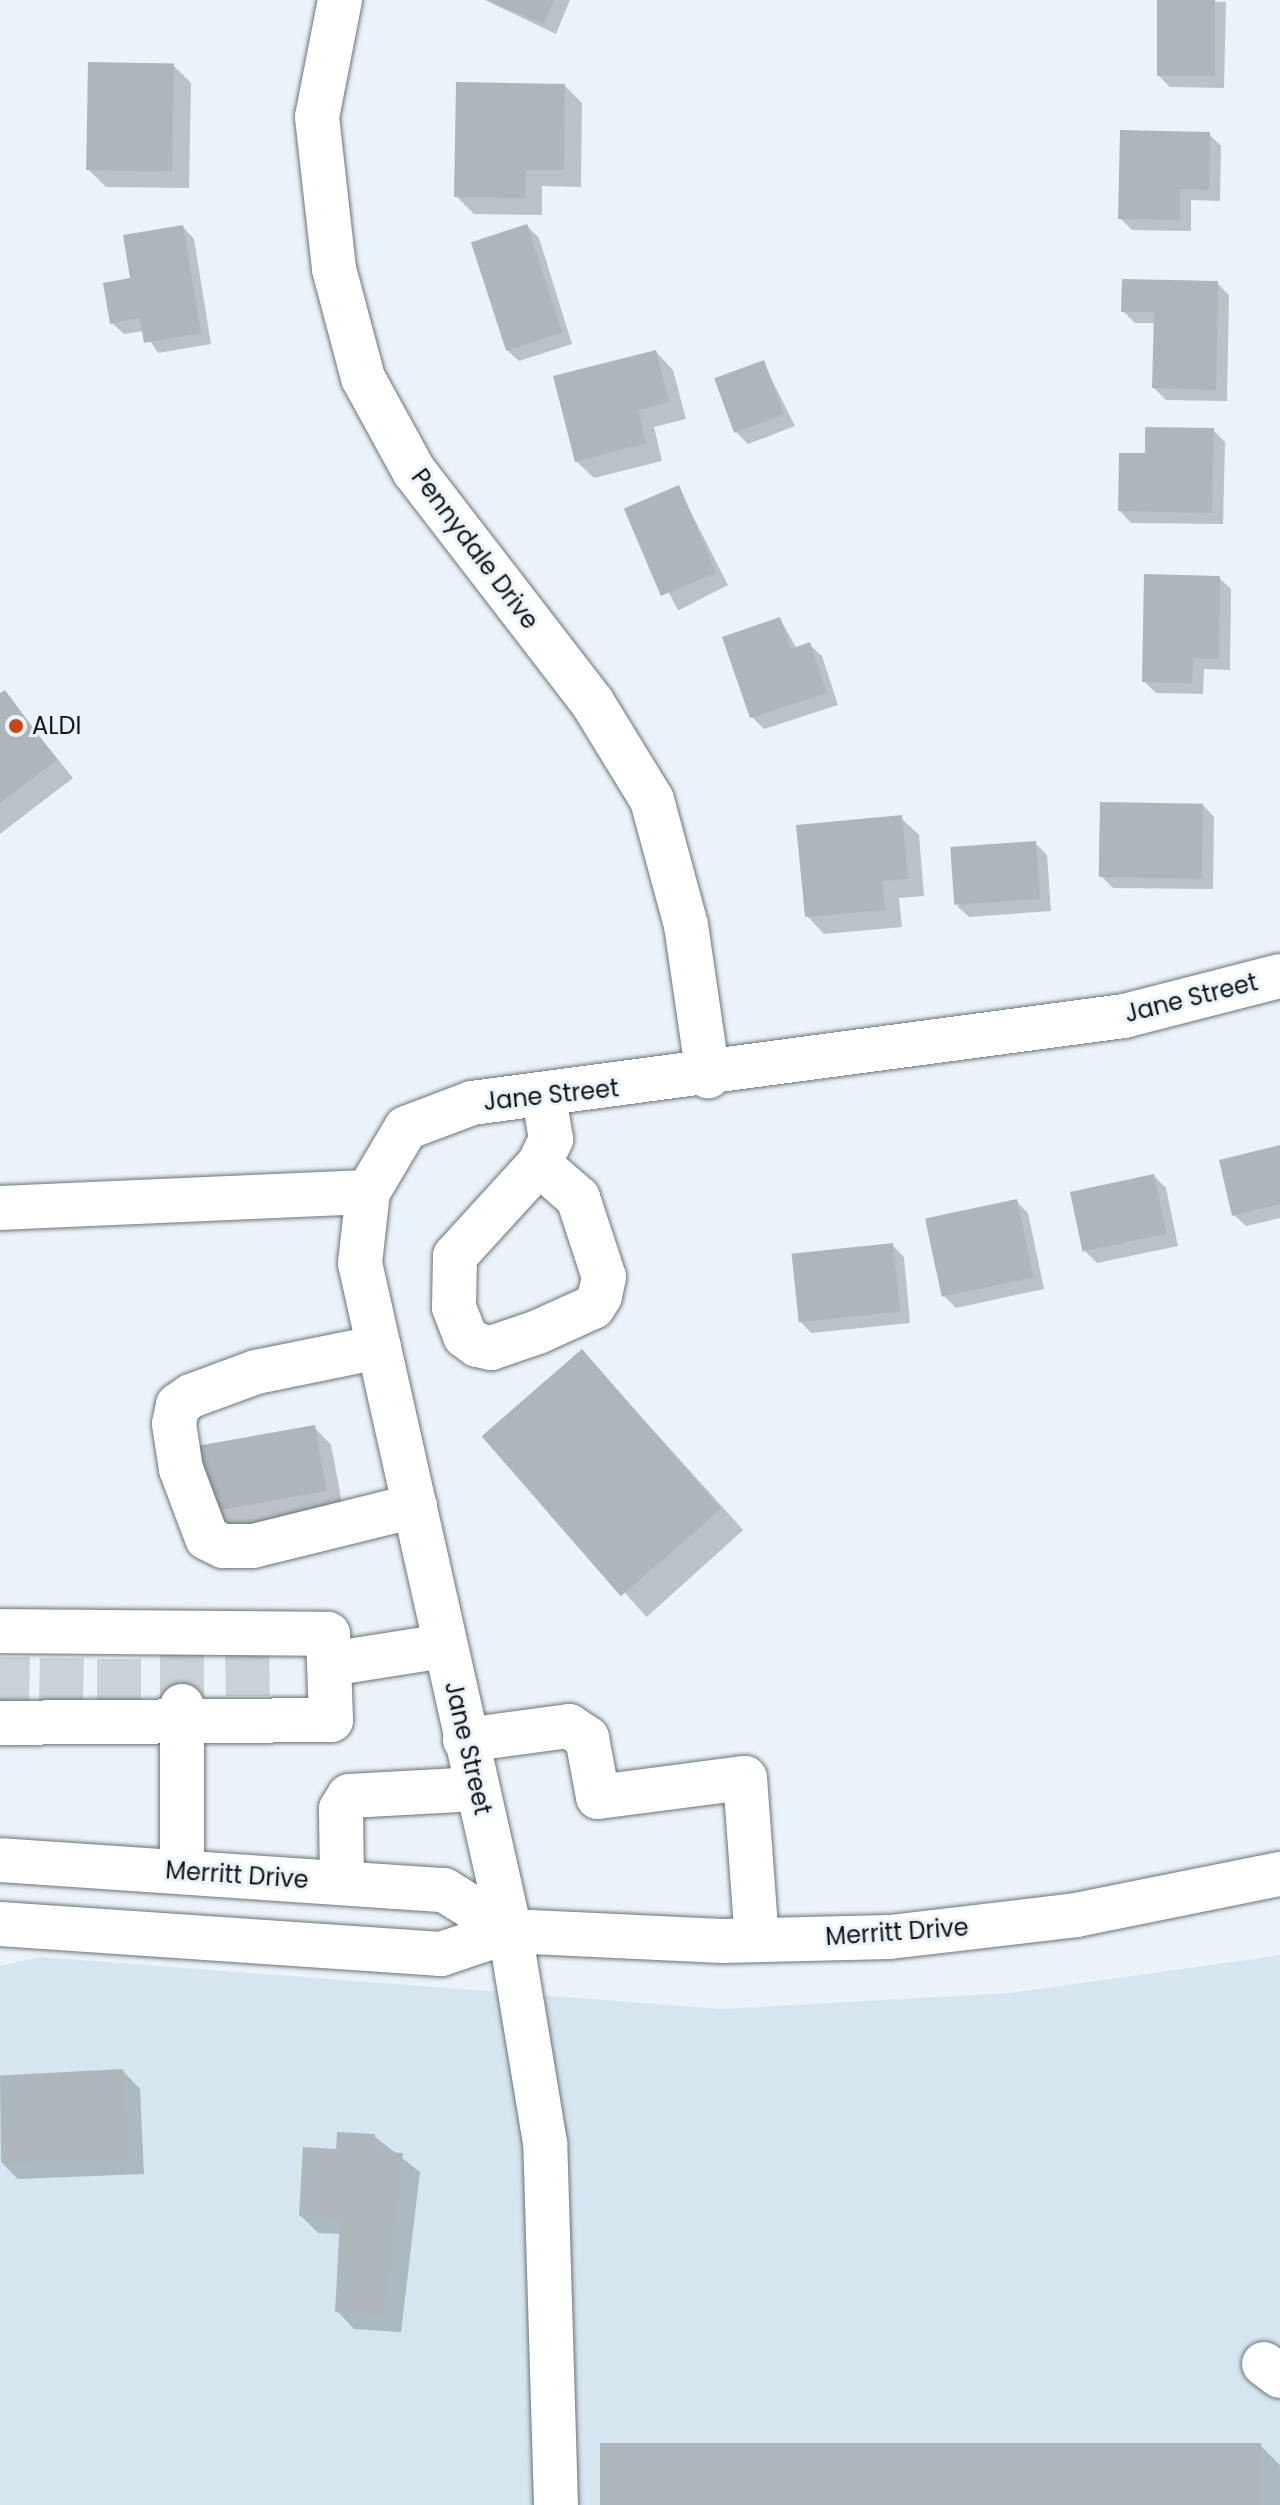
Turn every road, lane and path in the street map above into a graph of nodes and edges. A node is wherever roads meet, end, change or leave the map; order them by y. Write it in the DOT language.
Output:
graph roads {
  1 [pos="340,0"];
  2 [pos="1280,976"];
  3 [pos="708,1076"];
  4 [pos="544,1097"];
  5 [pos="539,1164"];
  6 [pos="368,1192"];
  7 [pos="0,1208"];
  8 [pos="379,1347"];
  9 [pos="415,1506"];
  10 [pos="5,1637"];
  11 [pos="444,1646"];
  12 [pos="330,1664"];
  13 [pos="182,1714"];
  14 [pos="4,1715"];
  15 [pos="465,1740"];
  16 [pos="477,1789"];
  17 [pos="0,1860"];
  18 [pos="182,1871"];
  19 [pos="1280,1874"];
  20 [pos="342,1883"];
  21 [pos="0,1924"];
  22 [pos="510,1931"];
  23 [pos="757,1940"];
  24 [pos="556,2505"];
  1 -- 3 [label="street, Pennydale Drive"];
  2 -- 3 [label="street, Jane Street"];
  3 -- 4 [label="street, Jane Street"];
  4 -- 5 [label="street"];
  4 -- 6 [label="street, Jane Street"];
  6 -- 7 [label="street"];
  6 -- 8 [label="street, Jane Street"];
  8 -- 9 [label="street, Jane Street"];
  8 -- 9 [label="street"];
  9 -- 11 [label="street, Jane Street"];
  10 -- 12 [label="street"];
  11 -- 12 [label="street"];
  11 -- 15 [label="street, Jane Street"];
  12 -- 13 [label="street"];
  13 -- 14 [label="street"];
  13 -- 18 [label="street"];
  15 -- 16 [label="street, Jane Street"];
  15 -- 23 [label="street"];
  16 -- 20 [label="street"];
  16 -- 22 [label="street, Jane Street"];
  17 -- 18 [label="street, Merritt Drive"];
  18 -- 20 [label="street, Merritt Drive"];
  19 -- 23 [label="street, Merritt Drive"];
  20 -- 22 [label="street, Merritt Drive"];
  21 -- 22 [label="street, Merritt Drive"];
  22 -- 23 [label="street, Merritt Drive"];
  22 -- 24 [label="street, Jane Street"];
}
